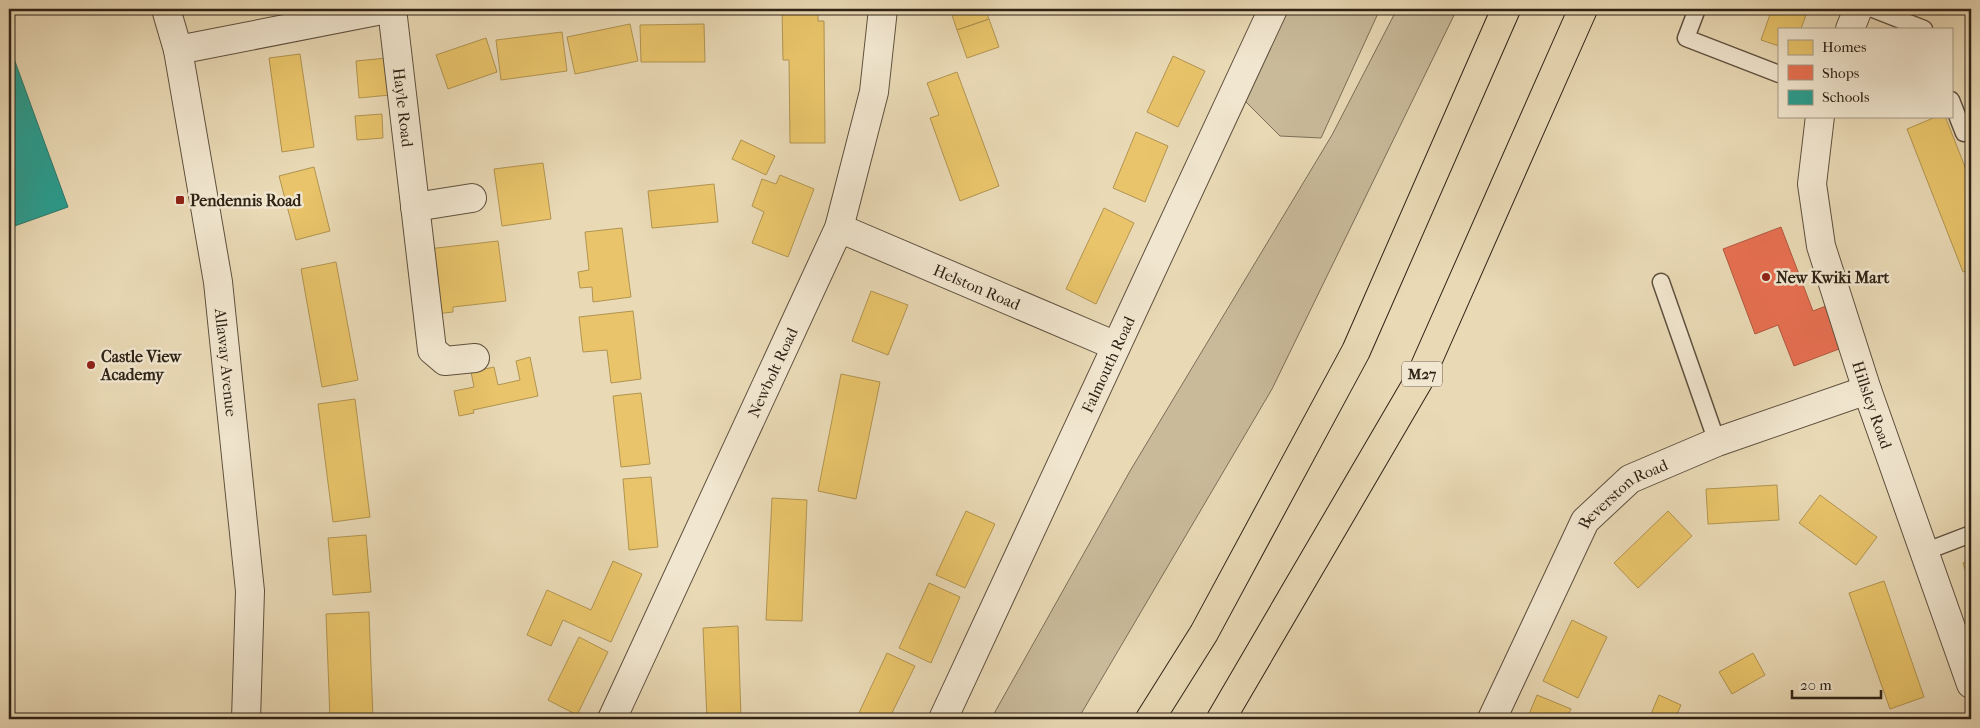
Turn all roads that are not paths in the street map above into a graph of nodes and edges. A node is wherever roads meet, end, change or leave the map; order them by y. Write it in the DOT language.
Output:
graph roads {
  1 [pos="166,9"];
  2 [pos="387,9"];
  3 [pos="392,9"];
  4 [pos="883,9"];
  5 [pos="1273,9"];
  6 [pos="1506,9"];
  7 [pos="1583,9"];
  8 [pos="1697,9"];
  9 [pos="1858,9"];
  10 [pos="1873,9"];
  11 [pos="1850,28"];
  12 [pos="1921,28"];
  13 [pos="178,50"];
  14 [pos="1778,74"];
  15 [pos="1952,103"];
  16 [pos="1820,118"];
  17 [pos="1964,133"];
  18 [pos="472,198"];
  19 [pos="415,207"];
  20 [pos="839,228"];
  21 [pos="1662,282"];
  22 [pos="1116,346"];
  23 [pos="475,358"];
  24 [pos="1867,390"];
  25 [pos="1717,442"];
  26 [pos="1971,534"];
  27 [pos="1924,552"];
  28 [pos="1971,684"];
  29 [pos="246,719"];
  30 [pos="612,719"];
  31 [pos="943,719"];
  32 [pos="1150,719"];
  33 [pos="1221,719"];
  34 [pos="1492,719"];
  1 -- 13 [label="street, Allaway Avenue"];
  2 -- 13 [label="street"];
  3 -- 19 [label="street, Hayle Road"];
  4 -- 20 [label="street, Newbolt Road"];
  5 -- 22 [label="street, Falmouth Road"];
  6 -- 32 [label="highway"];
  7 -- 33 [label="highway, M27"];
  8 -- 14 [label="lane"];
  9 -- 11 [label="street"];
  10 -- 12 [label="lane"];
  13 -- 29 [label="street, Allaway Avenue"];
  15 -- 17 [label="lane"];
  16 -- 24 [label="street, Hillsley Road"];
  18 -- 19 [label="street"];
  19 -- 23 [label="street, Hayle Road"];
  20 -- 22 [label="street, Helston Road"];
  20 -- 30 [label="street, Newbolt Road"];
  21 -- 25 [label="lane"];
  22 -- 31 [label="street, Falmouth Road"];
  24 -- 25 [label="street, Beverston Road"];
  24 -- 27 [label="street, Hillsley Road"];
  25 -- 34 [label="street, Beverston Road"];
  26 -- 27 [label="lane"];
  27 -- 28 [label="street, Hillsley Road"];
}
